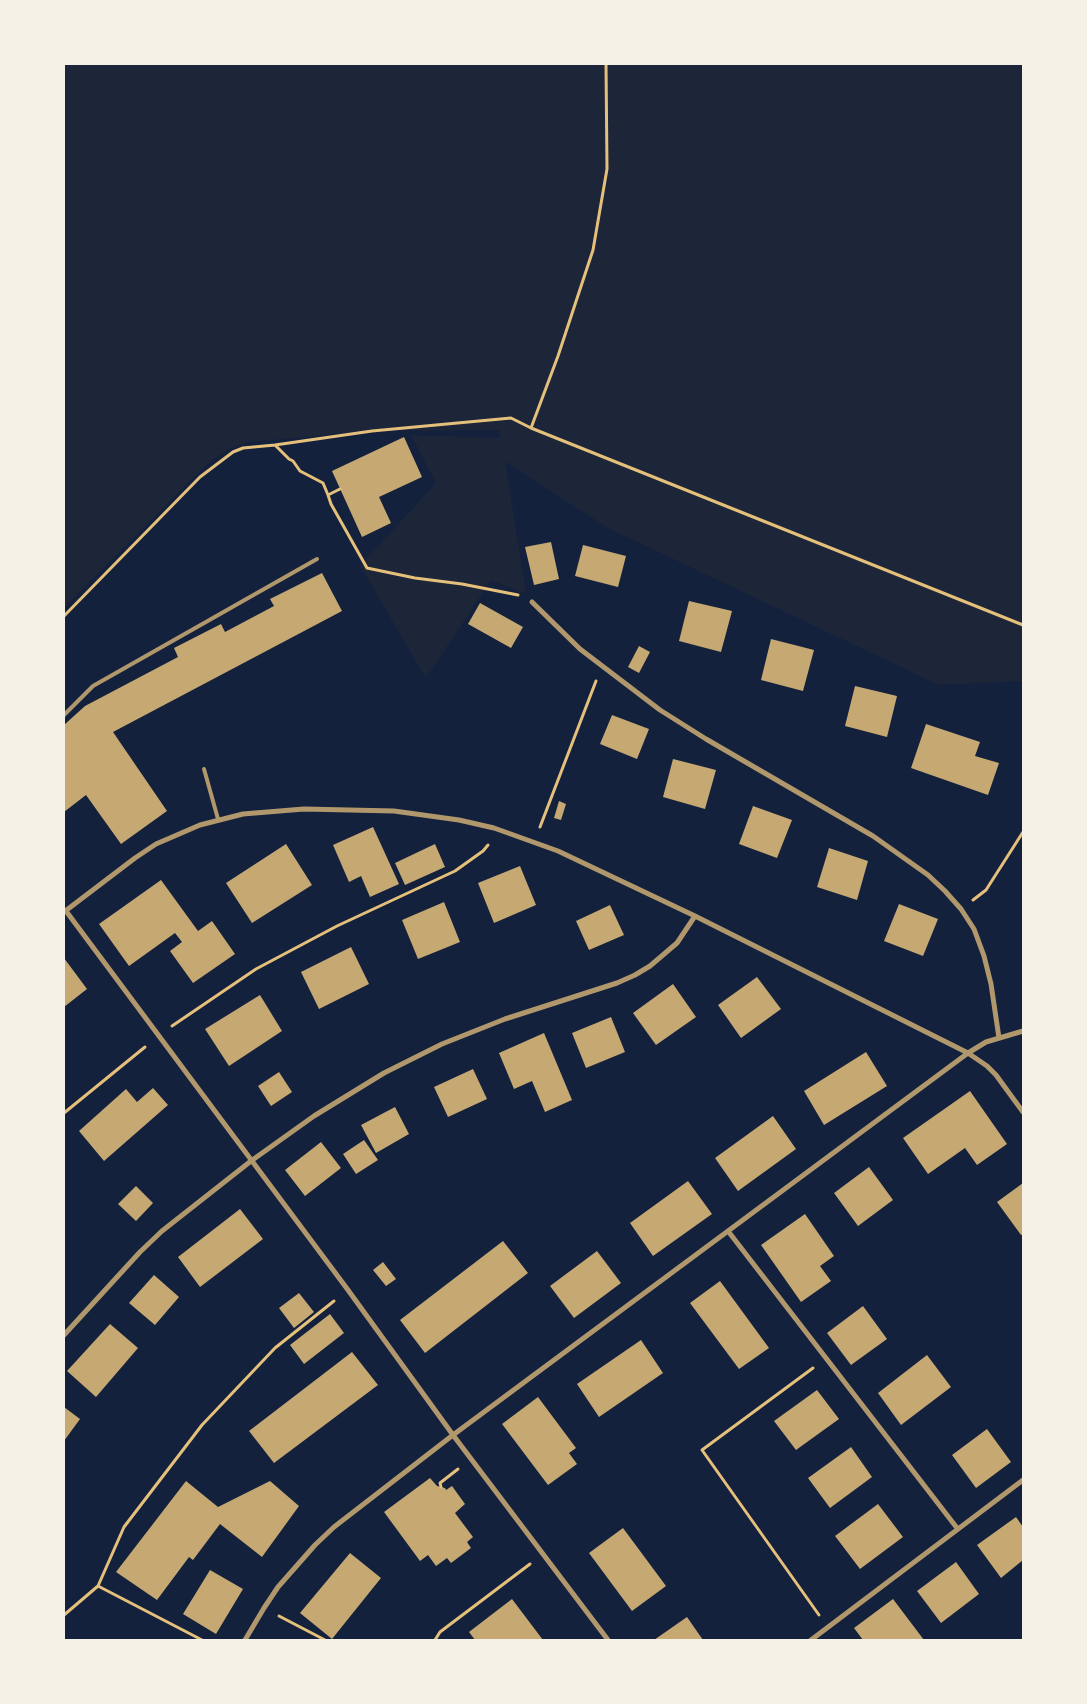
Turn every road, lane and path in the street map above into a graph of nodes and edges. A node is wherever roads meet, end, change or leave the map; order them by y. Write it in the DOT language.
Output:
graph roads {
  1 [pos="606,64"];
  2 [pos="531,428"];
  3 [pos="275,445"];
  4 [pos="340,489"];
  5 [pos="328,496"];
  6 [pos="317,559"];
  7 [pos="532,602"];
  8 [pos="64,616"];
  9 [pos="1023,625"];
  10 [pos="602,666"];
  11 [pos="64,715"];
  12 [pos="204,768"];
  13 [pos="218,819"];
  14 [pos="494,828"];
  15 [pos="1023,832"];
  16 [pos="534,841"];
  17 [pos="986,890"];
  18 [pos="65,911"];
  19 [pos="695,916"];
  20 [pos="1023,1031"];
  21 [pos="158,1036"];
  22 [pos="999,1038"];
  23 [pos="968,1053"];
  24 [pos="1023,1112"];
  25 [pos="64,1113"];
  26 [pos="251,1161"];
  27 [pos="728,1231"];
  28 [pos="348,1290"];
  29 [pos="64,1335"];
  30 [pos="826,1359"];
  31 [pos="453,1435"];
  32 [pos="471,1460"];
  33 [pos="1023,1480"];
  34 [pos="441,1487"];
  35 [pos="957,1528"];
  36 [pos="544,1554"];
  37 [pos="98,1586"];
  38 [pos="264,1608"];
  39 [pos="64,1615"];
  40 [pos="828,1628"];
  41 [pos="202,1640"];
  42 [pos="245,1640"];
  43 [pos="325,1640"];
  44 [pos="435,1640"];
  45 [pos="608,1640"];
  46 [pos="811,1640"];
  1 -- 2 [label="path"];
  2 -- 3 [label="path"];
  2 -- 9 [label="path"];
  3 -- 5 [label="path"];
  3 -- 8 [label="path"];
  4 -- 5 [label="path"];
  5 -- 7 [label="path"];
  6 -- 11 [label="lane"];
  7 -- 10 [label="street"];
  10 -- 16 [label="path"];
  10 -- 22 [label="street"];
  12 -- 13 [label="lane"];
  13 -- 14 [label="street"];
  13 -- 18 [label="street"];
  14 -- 16 [label="street"];
  14 -- 21 [label="path"];
  15 -- 17 [label="path"];
  16 -- 19 [label="street"];
  18 -- 21 [label="street"];
  19 -- 23 [label="street"];
  19 -- 26 [label="street"];
  20 -- 22 [label="street"];
  21 -- 25 [label="path"];
  21 -- 26 [label="street"];
  22 -- 23 [label="street"];
  23 -- 24 [label="street"];
  23 -- 27 [label="street"];
  26 -- 28 [label="street"];
  26 -- 29 [label="street"];
  27 -- 30 [label="street"];
  27 -- 31 [label="street"];
  28 -- 31 [label="street"];
  28 -- 37 [label="path"];
  30 -- 35 [label="street"];
  30 -- 40 [label="path"];
  31 -- 32 [label="street"];
  31 -- 38 [label="street"];
  32 -- 34 [label="path"];
  32 -- 36 [label="street"];
  33 -- 35 [label="street"];
  35 -- 40 [label="street"];
  36 -- 44 [label="path"];
  36 -- 45 [label="street"];
  37 -- 39 [label="path"];
  37 -- 41 [label="path"];
  38 -- 42 [label="street"];
  38 -- 43 [label="path"];
  40 -- 46 [label="street"];
}
